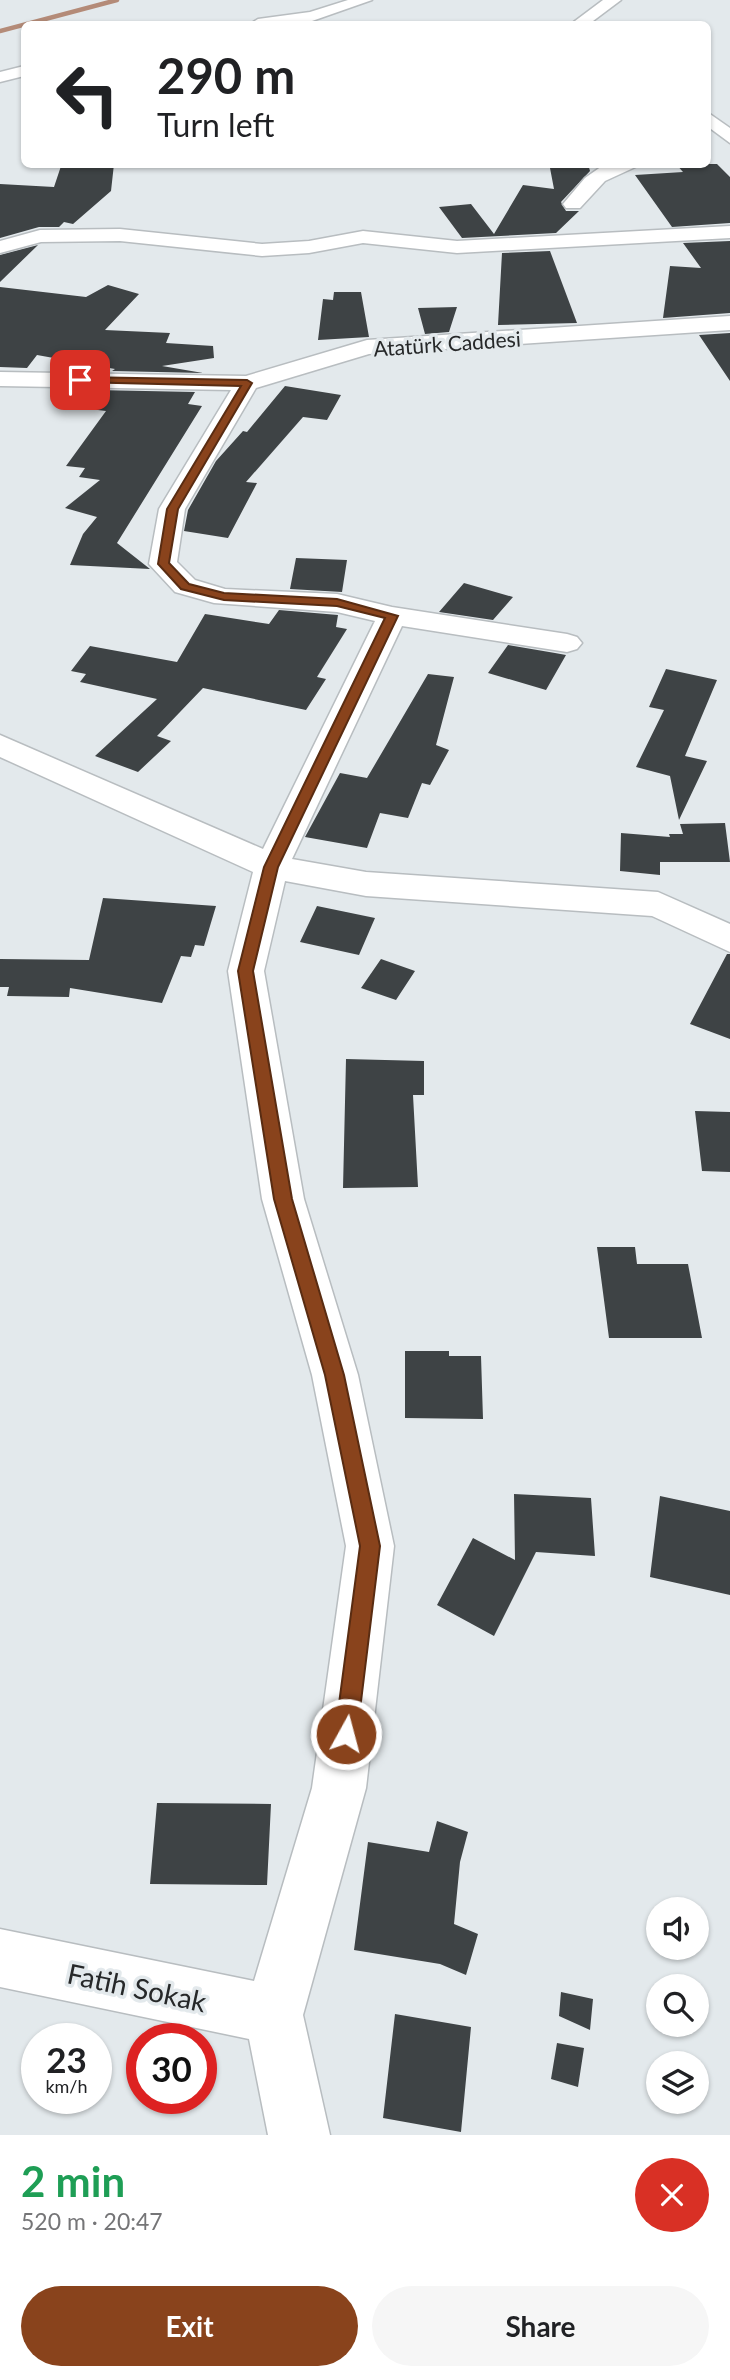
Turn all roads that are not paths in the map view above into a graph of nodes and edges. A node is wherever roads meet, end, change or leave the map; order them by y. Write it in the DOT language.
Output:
graph roads {
  1 [pos="364,0"];
  2 [pos="613,0"];
  3 [pos="278,21"];
  4 [pos="583,21"];
  5 [pos="21,72"];
  6 [pos="0,77"];
  7 [pos="711,108"];
  8 [pos="730,137"];
  9 [pos="610,168"];
  10 [pos="573,204"];
  11 [pos="730,232"];
  12 [pos="0,247"];
  13 [pos="730,323"];
  14 [pos="0,379"];
  15 [pos="247,383"];
  16 [pos="392,616"];
  17 [pos="567,643"];
  18 [pos="0,745"];
  19 [pos="271,867"];
  20 [pos="727,932"];
  21 [pos="0,1958"];
  22 [pos="274,2015"];
  23 [pos="299,2135"];
  1 -- 3 [label="street"];
  2 -- 4 [label="street"];
  5 -- 6 [label="street"];
  7 -- 8 [label="street"];
  9 -- 10 [label="street"];
  11 -- 12 [label="street"];
  13 -- 15 [label="street, Atatürk Caddesi"];
  14 -- 15 [label="street, Atatürk Caddesi"];
  15 -- 16 [label="street"];
  16 -- 17 [label="street"];
  16 -- 19 [label="street"];
  18 -- 19 [label="street"];
  19 -- 20 [label="street"];
  19 -- 22 [label="street"];
  21 -- 22 [label="street, Fatih Sokak"];
  22 -- 23 [label="street"];
}
